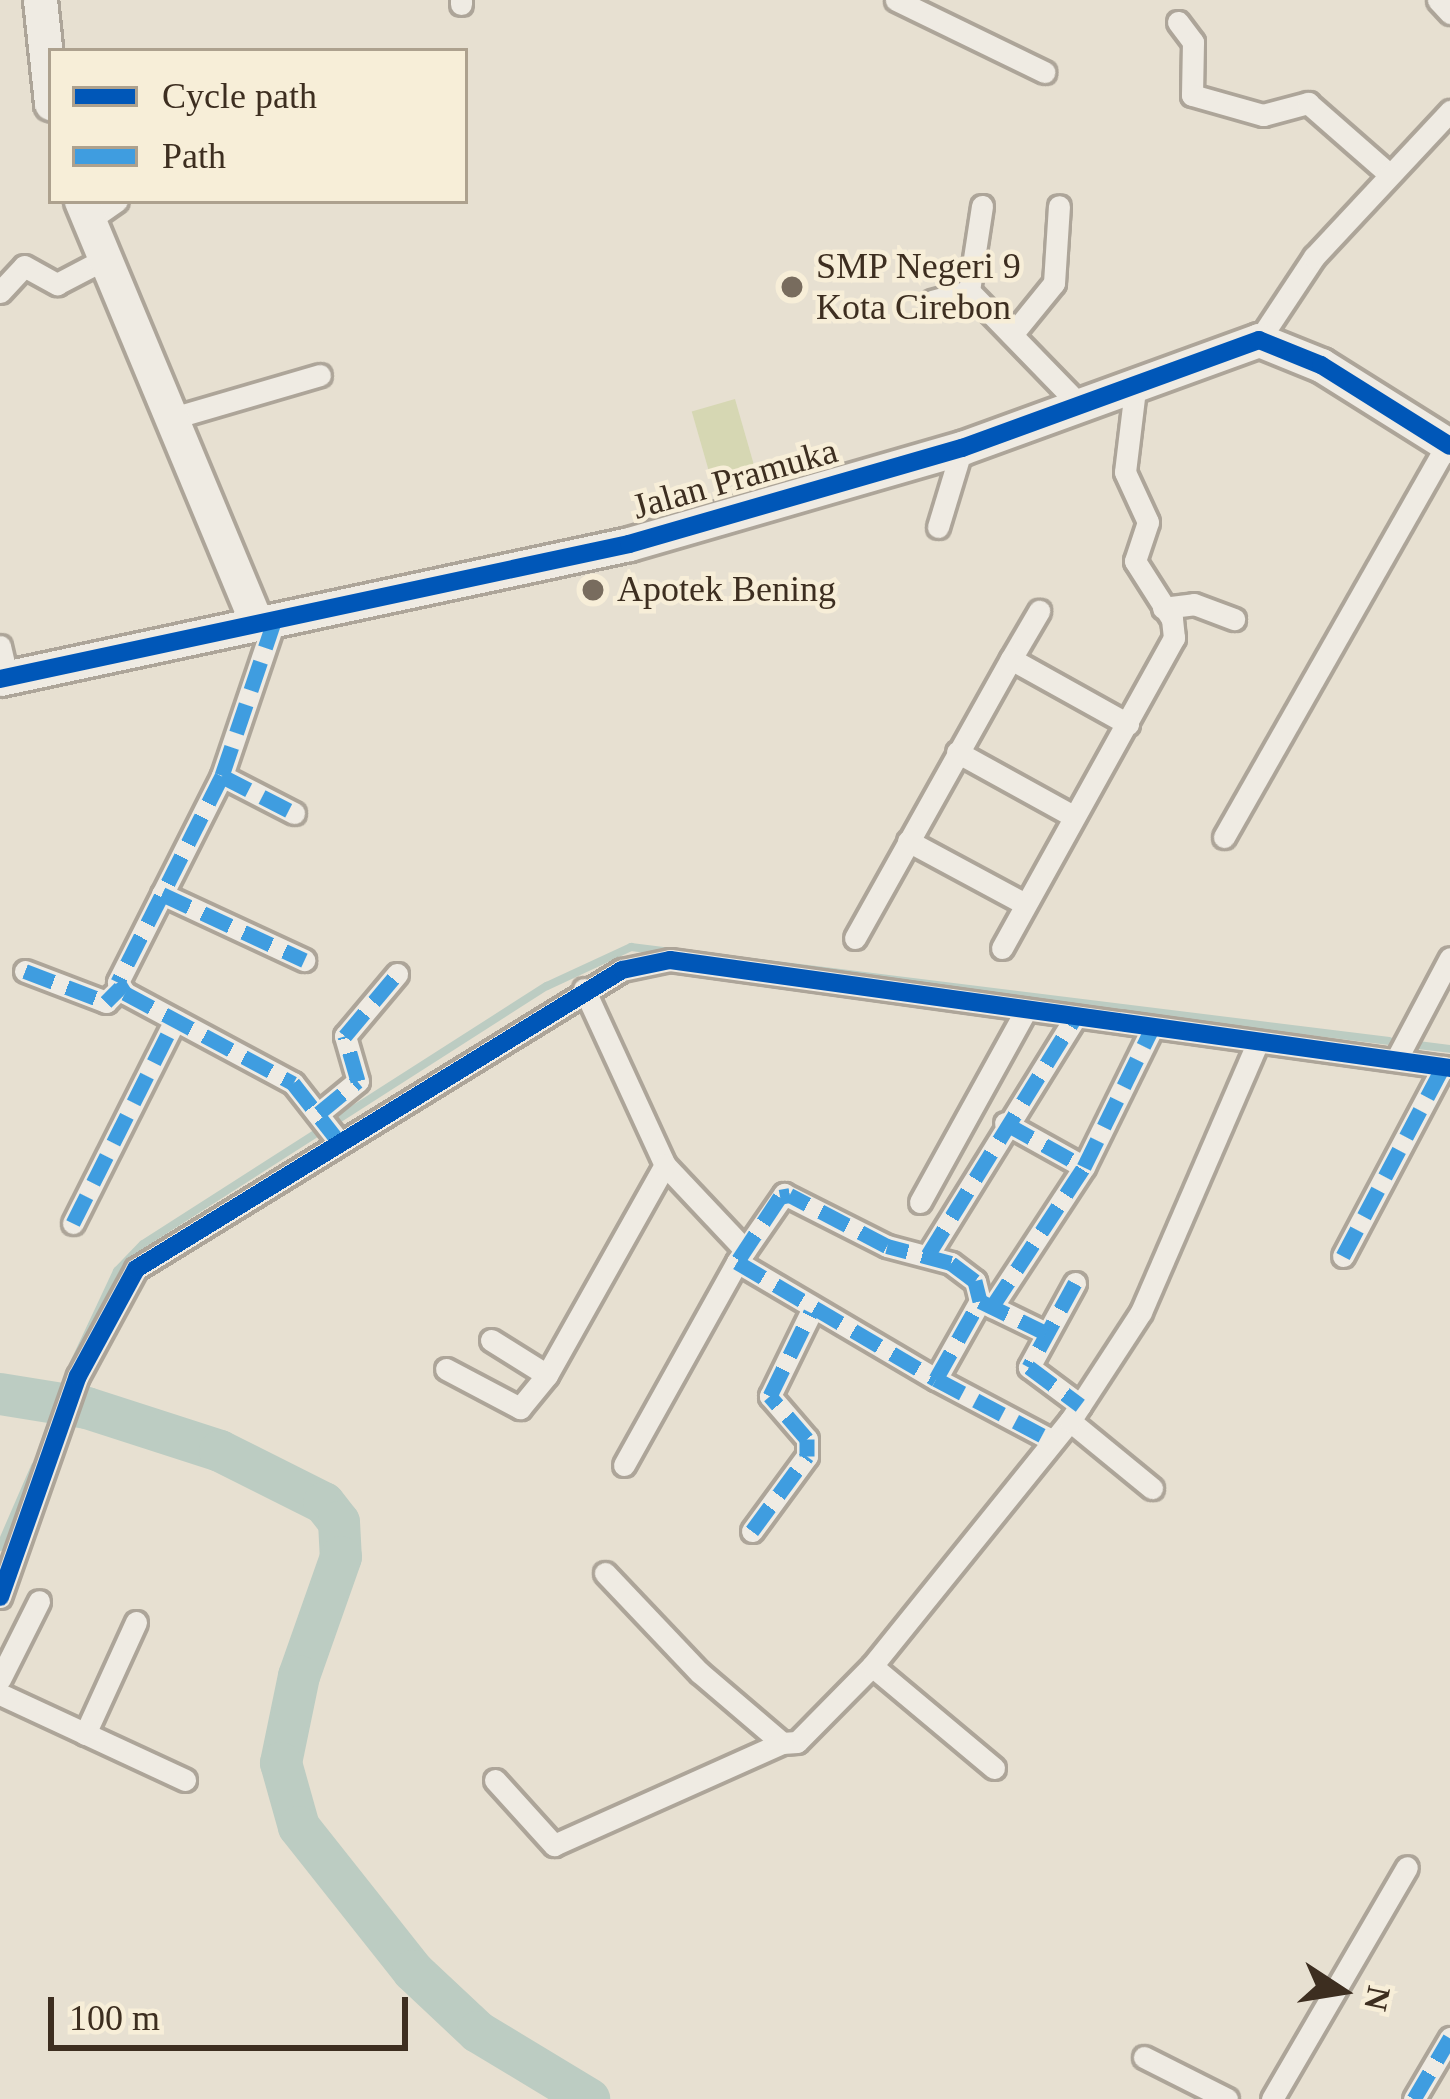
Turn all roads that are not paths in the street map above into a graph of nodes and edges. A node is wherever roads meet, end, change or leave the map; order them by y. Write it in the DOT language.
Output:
graph roads {
  1 [pos="40,0"];
  2 [pos="896,0"];
  3 [pos="1438,0"];
  4 [pos="1450,13"];
  5 [pos="1178,22"];
  6 [pos="1044,71"];
  7 [pos="48,76"];
  8 [pos="1450,111"];
  9 [pos="1390,174"];
  10 [pos="982,206"];
  11 [pos="1059,206"];
  12 [pos="85,211"];
  13 [pos="103,260"];
  14 [pos="969,291"];
  15 [pos="0,292"];
  16 [pos="932,301"];
  17 [pos="1016,331"];
  18 [pos="1259,340"];
  19 [pos="320,375"];
  20 [pos="1136,381"];
  21 [pos="1078,403"];
  22 [pos="173,418"];
  23 [pos="1448,445"];
  24 [pos="962,448"];
  25 [pos="938,527"];
  26 [pos="1163,608"];
  27 [pos="1039,610"];
  28 [pos="1234,619"];
  29 [pos="266,620"];
  30 [pos="1011,659"];
  31 [pos="2,668"];
  32 [pos="1128,724"];
  33 [pos="958,752"];
  34 [pos="222,776"];
  35 [pos="294,813"];
  36 [pos="1073,816"];
  37 [pos="1224,837"];
  38 [pos="908,841"];
  39 [pos="162,894"];
  40 [pos="1025,904"];
  41 [pos="855,938"];
  42 [pos="1002,948"];
  43 [pos="1450,958"];
  44 [pos="304,960"];
  45 [pos="25,970"];
  46 [pos="398,974"];
  47 [pos="120,988"];
  48 [pos="584,989"];
  49 [pos="1025,1012"];
  50 [pos="1075,1018"];
  51 [pos="175,1020"];
  52 [pos="1151,1031"];
  53 [pos="1258,1042"];
  54 [pos="1396,1060"];
  55 [pos="1447,1068"];
  56 [pos="1005,1123"];
  57 [pos="329,1128"];
  58 [pos="665,1165"];
  59 [pos="1084,1167"];
  60 [pos="920,1202"];
  61 [pos="73,1223"];
  62 [pos="928,1255"];
  63 [pos="741,1256"];
  64 [pos="1343,1256"];
  65 [pos="1075,1282"];
  66 [pos="986,1304"];
  67 [pos="811,1312"];
  68 [pos="1046,1333"];
  69 [pos="491,1340"];
  70 [pos="446,1369"];
  71 [pos="547,1375"];
  72 [pos="936,1379"];
  73 [pos="1075,1413"];
  74 [pos="1054,1442"];
  75 [pos="624,1465"];
  76 [pos="1152,1488"];
  77 [pos="752,1531"];
  78 [pos="4,1571"];
  79 [pos="605,1573"];
  80 [pos="0,1597"];
  81 [pos="39,1601"];
  82 [pos="136,1622"];
  83 [pos="872,1666"];
  84 [pos="0,1679"];
  85 [pos="0,1694"];
  86 [pos="85,1734"];
  87 [pos="782,1743"];
  88 [pos="994,1768"];
  89 [pos="185,1780"];
  90 [pos="495,1780"];
  91 [pos="1407,1868"];
  92 [pos="1450,2038"];
  93 [pos="1144,2056"];
  94 [pos="1227,2099"];
  95 [pos="1272,2099"];
  96 [pos="1414,2099"];
  1 -- 7 [label="street"];
  2 -- 6 [label="street"];
  3 -- 4 [label="street"];
  5 -- 9 [label="street"];
  8 -- 9 [label="street"];
  9 -- 18 [label="street"];
  10 -- 14 [label="street"];
  11 -- 17 [label="street"];
  12 -- 13 [label="street"];
  13 -- 15 [label="street"];
  13 -- 22 [label="street"];
  14 -- 16 [label="street"];
  14 -- 17 [label="street"];
  17 -- 21 [label="street"];
  18 -- 20 [label="street, Jalan Pramuka"];
  18 -- 23 [label="street"];
  19 -- 22 [label="street"];
  20 -- 21 [label="street, Jalan Pramuka"];
  20 -- 26 [label="street"];
  21 -- 24 [label="street, Jalan Pramuka"];
  22 -- 29 [label="street"];
  23 -- 37 [label="street"];
  24 -- 25 [label="street"];
  24 -- 29 [label="street, Jalan Pramuka"];
  26 -- 28 [label="street"];
  26 -- 32 [label="street"];
  27 -- 30 [label="street"];
  29 -- 31 [label="street, Jalan Pramuka"];
  29 -- 34 [label="street"];
  30 -- 32 [label="street"];
  30 -- 33 [label="street"];
  32 -- 36 [label="street"];
  33 -- 36 [label="street"];
  33 -- 38 [label="street"];
  34 -- 35 [label="street"];
  34 -- 39 [label="street"];
  36 -- 40 [label="street"];
  38 -- 40 [label="street"];
  38 -- 41 [label="street"];
  39 -- 44 [label="street"];
  39 -- 47 [label="street"];
  40 -- 42 [label="street"];
  43 -- 54 [label="street"];
  45 -- 47 [label="street"];
  46 -- 57 [label="street"];
  47 -- 51 [label="street"];
  48 -- 49 [label="street"];
  48 -- 57 [label="street"];
  48 -- 58 [label="street"];
  49 -- 50 [label="street"];
  49 -- 60 [label="street"];
  50 -- 52 [label="street"];
  50 -- 56 [label="street"];
  51 -- 57 [label="street"];
  51 -- 61 [label="street"];
  52 -- 53 [label="street"];
  52 -- 59 [label="street"];
  53 -- 54 [label="street"];
  53 -- 73 [label="street"];
  54 -- 55 [label="street"];
  55 -- 64 [label="street"];
  56 -- 59 [label="street"];
  56 -- 62 [label="street"];
  57 -- 78 [label="street"];
  58 -- 63 [label="street"];
  58 -- 71 [label="street"];
  59 -- 66 [label="street"];
  62 -- 63 [label="street"];
  62 -- 66 [label="street"];
  63 -- 67 [label="street"];
  63 -- 75 [label="street"];
  65 -- 68 [label="street"];
  66 -- 68 [label="street"];
  66 -- 72 [label="street"];
  67 -- 72 [label="street"];
  67 -- 77 [label="street"];
  68 -- 73 [label="street"];
  69 -- 71 [label="street"];
  70 -- 71 [label="street"];
  72 -- 74 [label="street"];
  73 -- 74 [label="street"];
  73 -- 76 [label="street"];
  74 -- 83 [label="street"];
  78 -- 80 [label="street"];
  79 -- 87 [label="street"];
  81 -- 84 [label="street"];
  82 -- 86 [label="street"];
  83 -- 87 [label="street"];
  83 -- 88 [label="street"];
  85 -- 86 [label="street"];
  86 -- 89 [label="street"];
  87 -- 90 [label="street"];
  91 -- 95 [label="street"];
  92 -- 96 [label="street"];
  93 -- 94 [label="street"];
}
